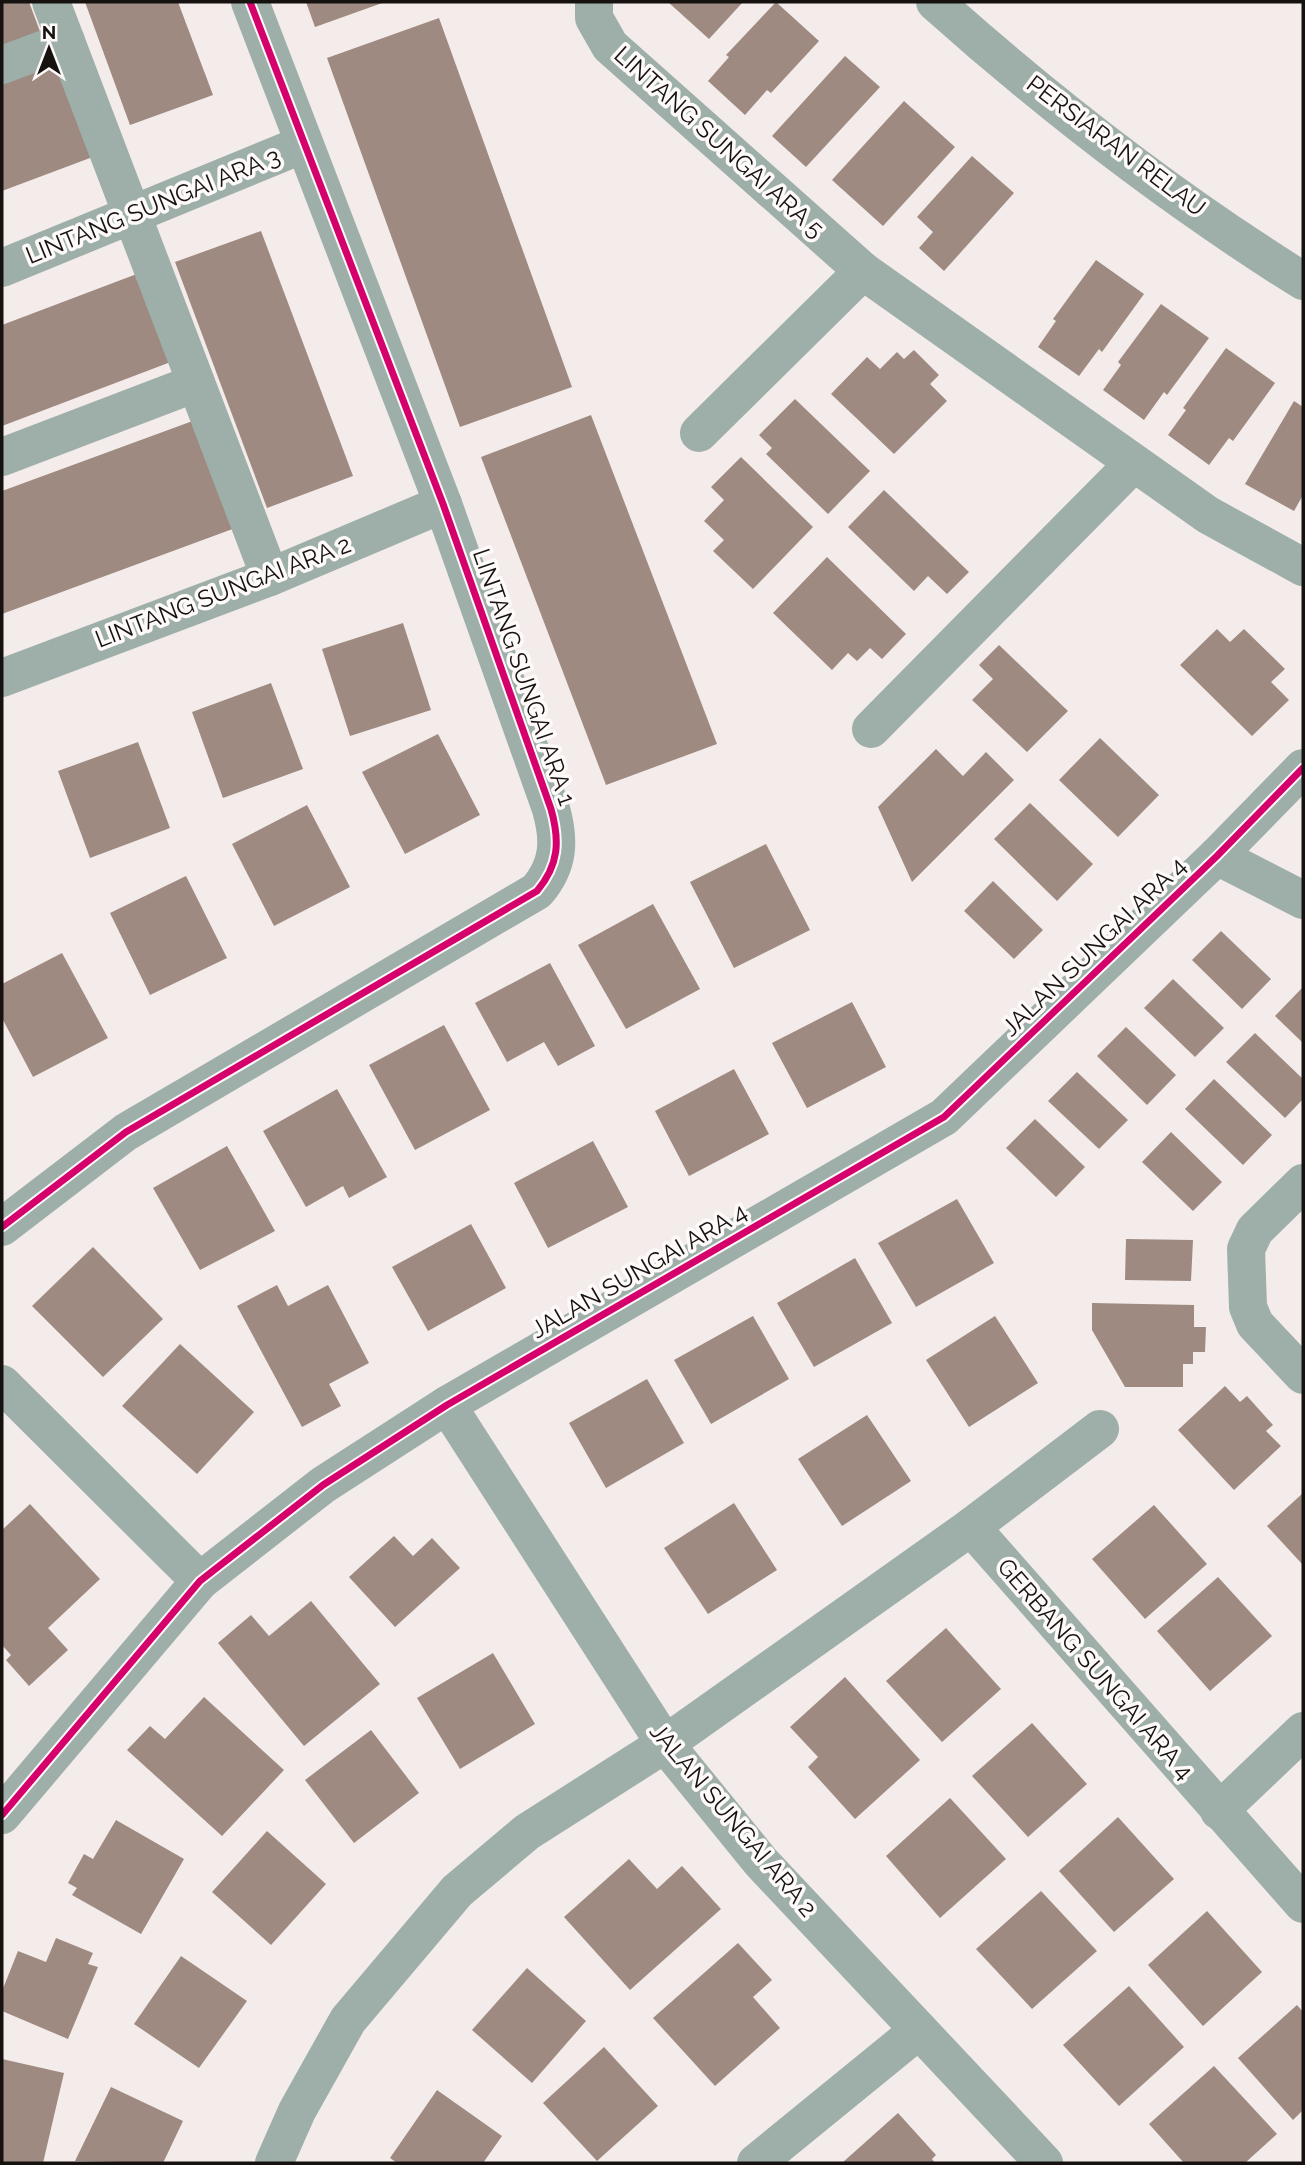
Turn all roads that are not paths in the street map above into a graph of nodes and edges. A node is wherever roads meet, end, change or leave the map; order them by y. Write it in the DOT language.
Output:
graph roads {
  1 [pos="51,2"];
  2 [pos="250,2"];
  3 [pos="594,2"];
  4 [pos="935,2"];
  5 [pos="66,41"];
  6 [pos="2,65"];
  7 [pos="304,144"];
  8 [pos="132,215"];
  9 [pos="2,268"];
  10 [pos="863,271"];
  11 [pos="1303,281"];
  12 [pos="196,383"];
  13 [pos="699,433"];
  14 [pos="2,457"];
  15 [pos="1133,463"];
  16 [pos="443,504"];
  17 [pos="1303,567"];
  18 [pos="270,577"];
  19 [pos="2,677"];
  20 [pos="871,729"];
  21 [pos="1303,768"];
  22 [pos="1217,856"];
  23 [pos="1303,900"];
  24 [pos="1303,1183"];
  25 [pos="2,1227"];
  26 [pos="1303,1375"];
  27 [pos="2,1384"];
  28 [pos="447,1405"];
  29 [pos="1100,1429"];
  30 [pos="971,1527"];
  31 [pos="200,1581"];
  32 [pos="1303,1731"];
  33 [pos="665,1744"];
  34 [pos="1219,1811"];
  35 [pos="2,1815"];
  36 [pos="1303,1903"];
  37 [pos="919,2029"];
  38 [pos="274,2163"];
  39 [pos="756,2163"];
  40 [pos="1044,2163"];
  1 -- 5 [label="street"];
  2 -- 7 [label="street, LINTANG SUNGAI ARA 1"];
  3 -- 10 [label="street, LINTANG SUNGAI ARA 5"];
  4 -- 11 [label="street, PERSIARAN RELAU"];
  5 -- 6 [label="street"];
  5 -- 8 [label="street"];
  7 -- 8 [label="street, LINTANG SUNGAI ARA 3"];
  7 -- 16 [label="street, LINTANG SUNGAI ARA 1"];
  8 -- 9 [label="street, LINTANG SUNGAI ARA 3"];
  8 -- 12 [label="street"];
  10 -- 13 [label="street"];
  10 -- 15 [label="street, LINTANG SUNGAI ARA 5"];
  12 -- 14 [label="street"];
  12 -- 18 [label="street"];
  15 -- 17 [label="street, LINTANG SUNGAI ARA 5"];
  15 -- 20 [label="street"];
  16 -- 18 [label="street, LINTANG SUNGAI ARA 2"];
  16 -- 25 [label="street, LINTANG SUNGAI ARA 1"];
  18 -- 19 [label="street, LINTANG SUNGAI ARA 2"];
  21 -- 22 [label="street, JALAN SUNGAI ARA 4"];
  22 -- 23 [label="street"];
  22 -- 28 [label="street, JALAN SUNGAI ARA 4"];
  24 -- 26 [label="street"];
  27 -- 31 [label="street"];
  28 -- 31 [label="street, JALAN SUNGAI ARA 4"];
  28 -- 33 [label="street, JALAN SUNGAI ARA 2"];
  29 -- 30 [label="street"];
  30 -- 33 [label="street"];
  30 -- 34 [label="street, GERBANG SUNGAI ARA 4"];
  31 -- 35 [label="street, JALAN SUNGAI ARA 4"];
  32 -- 34 [label="street"];
  33 -- 37 [label="street, JALAN SUNGAI ARA 2"];
  33 -- 38 [label="street"];
  34 -- 36 [label="street, GERBANG SUNGAI ARA 4"];
  37 -- 39 [label="street"];
  37 -- 40 [label="street, JALAN SUNGAI ARA 2"];
}
